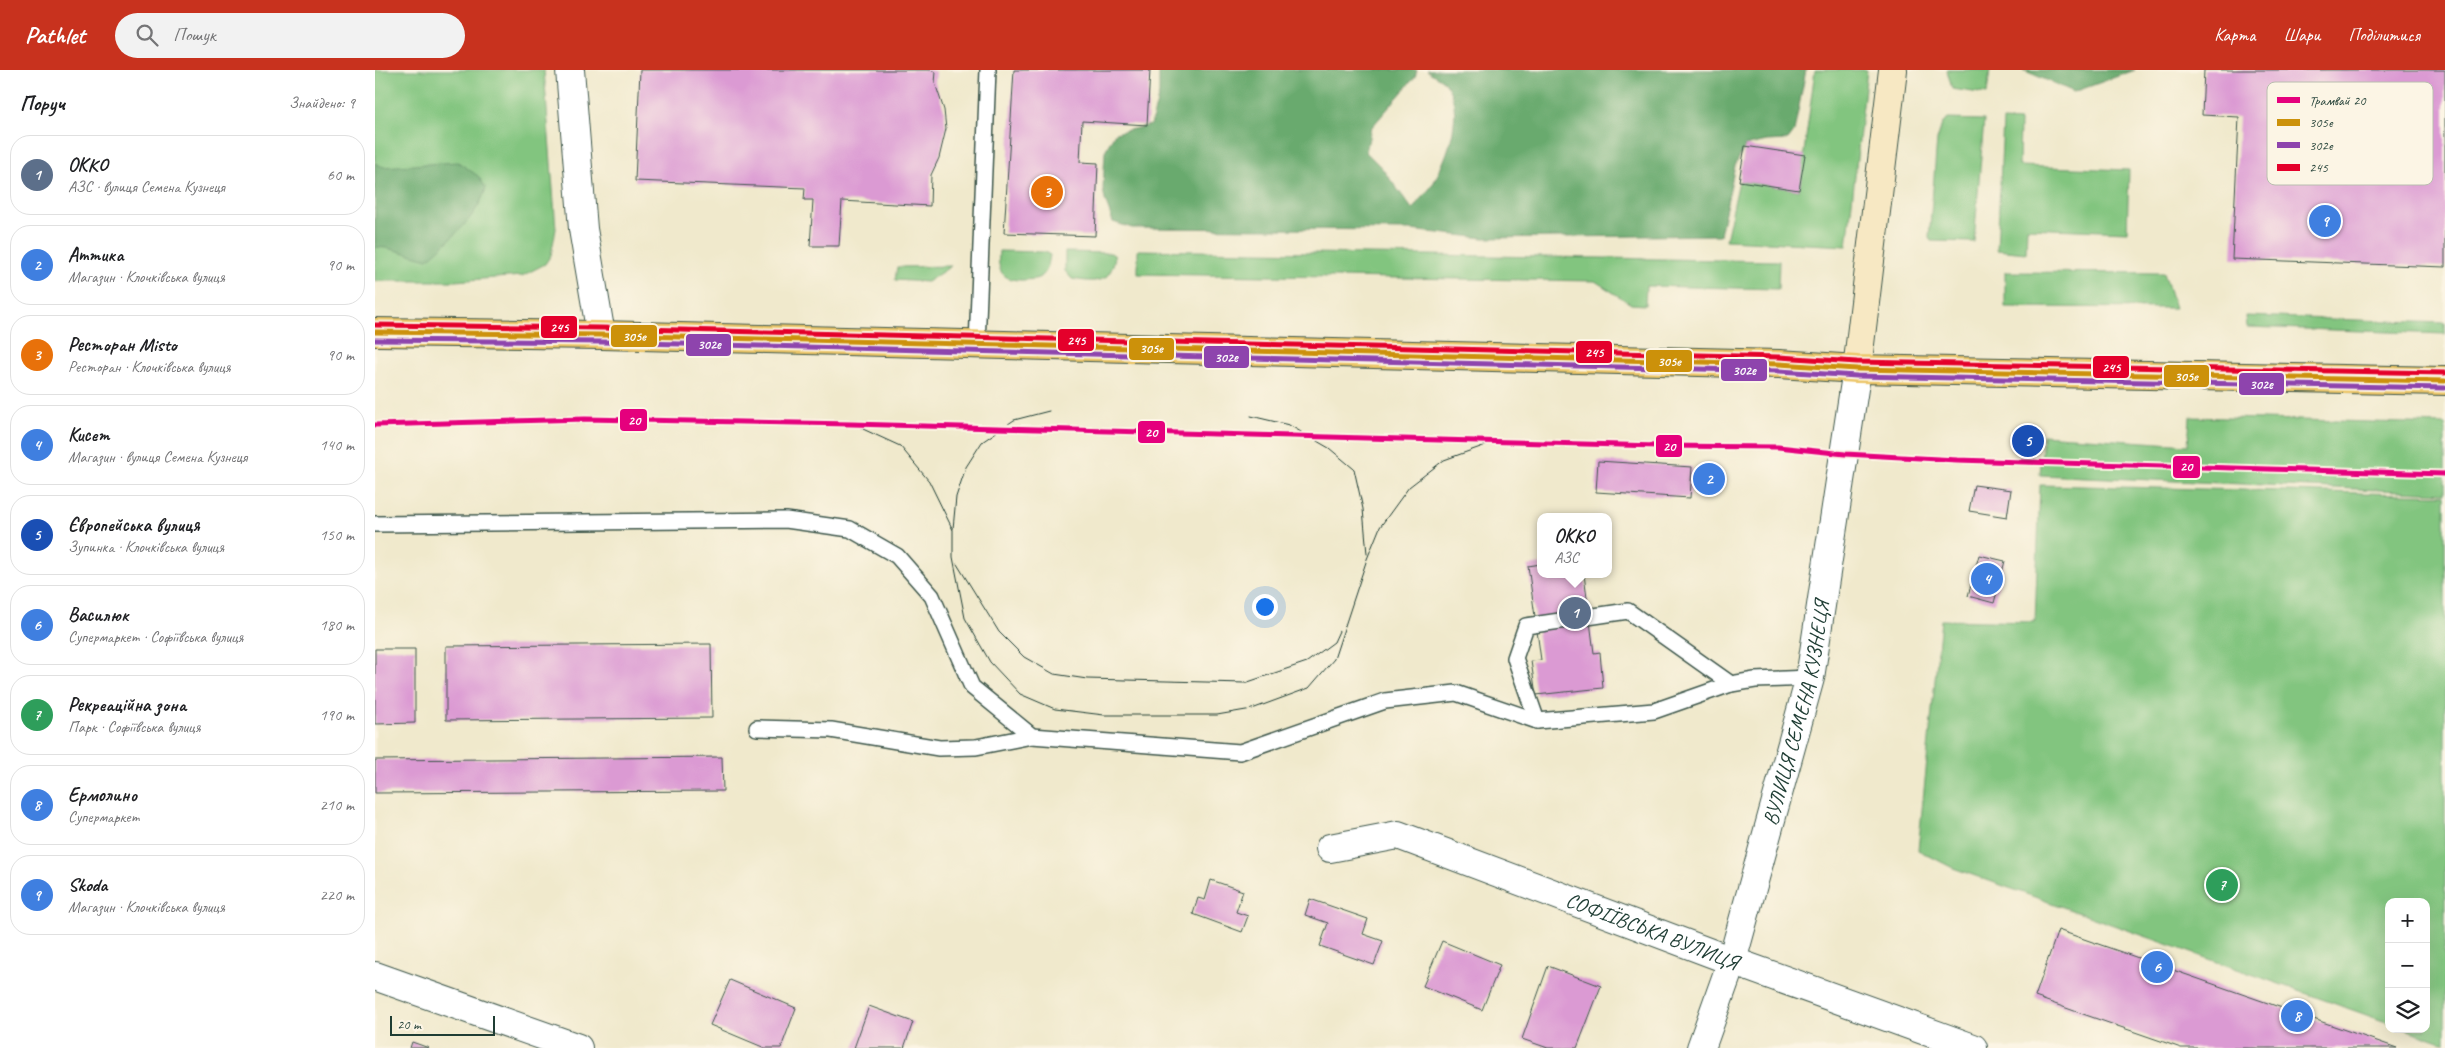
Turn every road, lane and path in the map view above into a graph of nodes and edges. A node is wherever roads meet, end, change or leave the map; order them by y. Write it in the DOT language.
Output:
graph roads {
  1 [pos="570,70"];
  2 [pos="988,70"];
  3 [pos="1893,70"];
  4 [pos="375,332"];
  5 [pos="601,335"];
  6 [pos="977,345"];
  7 [pos="1857,369"];
  8 [pos="2445,381"];
  9 [pos="375,524"];
  10 [pos="1810,678"];
  11 [pos="1731,684"];
  12 [pos="1537,721"];
  13 [pos="757,728"];
  14 [pos="1031,736"];
  15 [pos="1330,848"];
  16 [pos="1731,961"];
  17 [pos="375,976"];
  18 [pos="578,1048"];
  19 [pos="1701,1048"];
  20 [pos="1973,1048"];
  1 -- 5 [label="street"];
  2 -- 6 [label="lane"];
  3 -- 7 [label="main road"];
  4 -- 5 [label="main road"];
  5 -- 6 [label="main road"];
  6 -- 7 [label="main road"];
  7 -- 8 [label="main road"];
  7 -- 10 [label="street, ВУЛИЦЯ СЕМЕНА КУЗНЕЦЯ"];
  9 -- 14 [label="lane"];
  10 -- 11 [label="lane"];
  10 -- 16 [label="street, ВУЛИЦЯ СЕМЕНА КУЗНЕЦЯ"];
  11 -- 12 [label="lane"];
  11 -- 12 [label="lane"];
  12 -- 14 [label="lane"];
  13 -- 14 [label="lane"];
  15 -- 16 [label="street, СОФІЇВСЬКА ВУЛИЦЯ"];
  16 -- 19 [label="street, ВУЛИЦЯ СЕМЕНА КУЗНЕЦЯ"];
  16 -- 20 [label="street, СОФІЇВСЬКА ВУЛИЦЯ"];
  17 -- 18 [label="street"];
}
